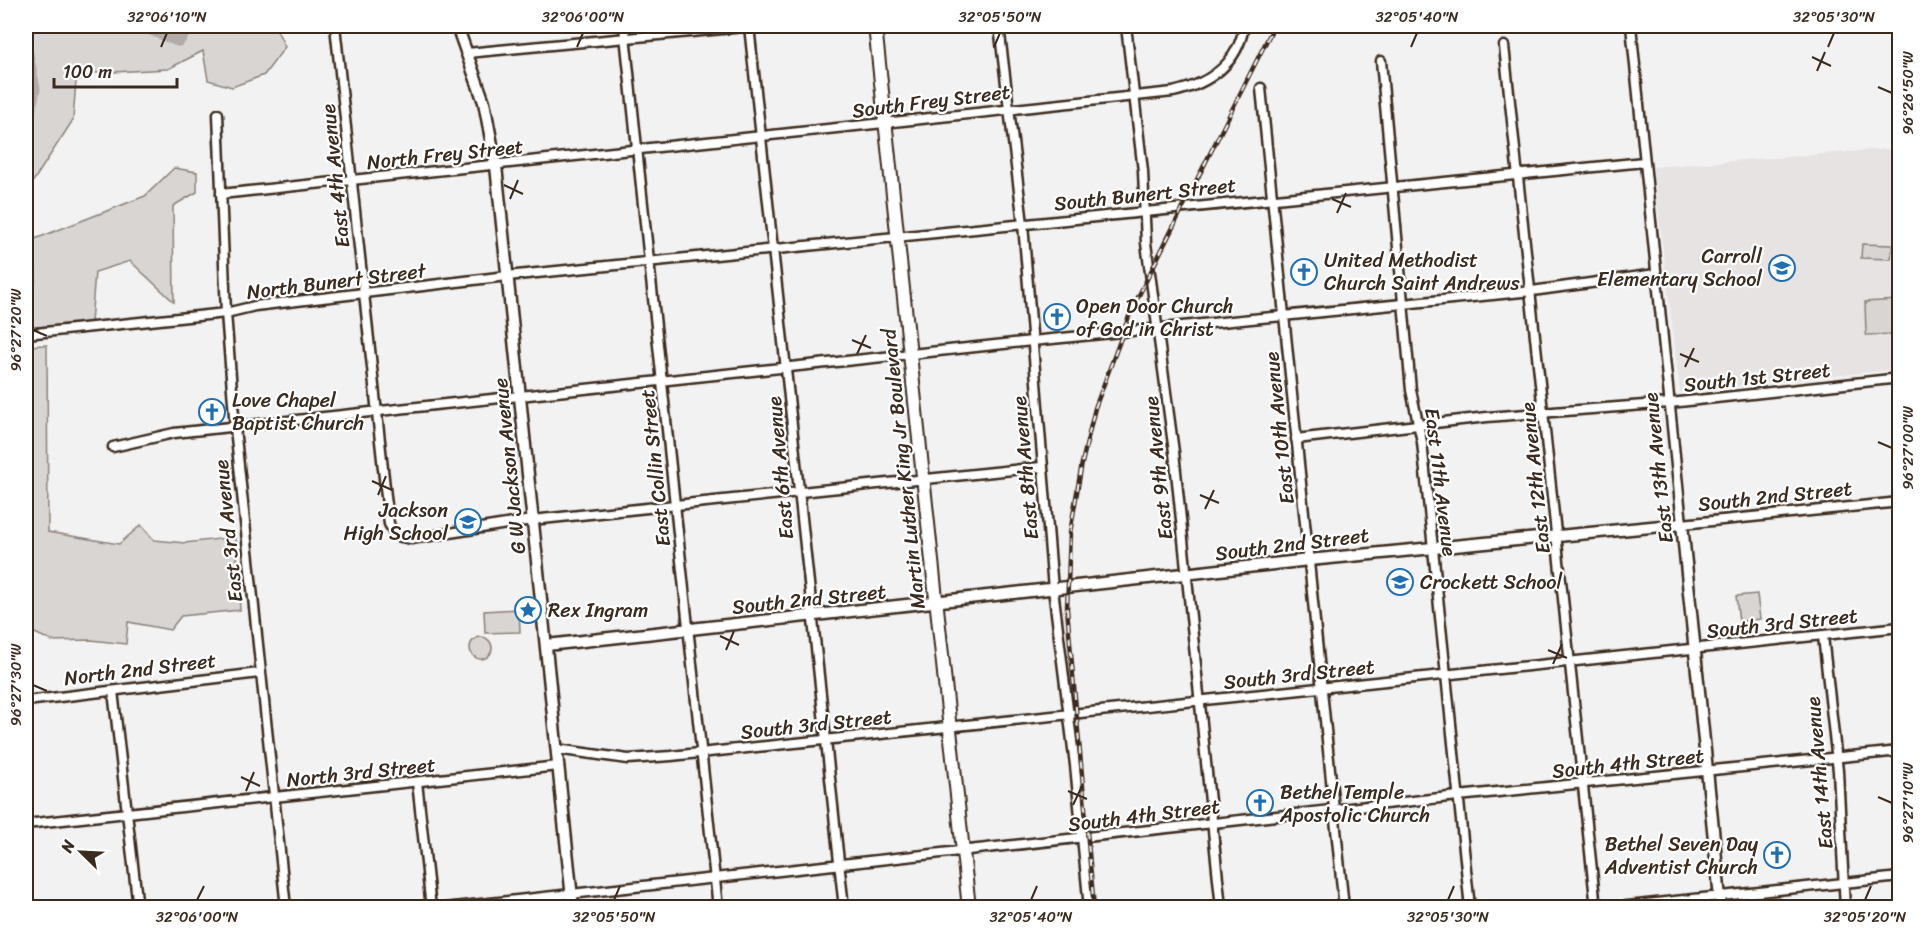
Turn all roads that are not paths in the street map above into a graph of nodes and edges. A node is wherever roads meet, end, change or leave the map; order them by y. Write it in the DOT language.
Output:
graph roads {
  1 [pos="335,26"];
  2 [pos="457,26"];
  3 [pos="624,26"];
  4 [pos="749,26"];
  5 [pos="755,26"];
  6 [pos="875,26"];
  7 [pos="999,26"];
  8 [pos="1126,26"];
  9 [pos="1244,26"];
  10 [pos="1630,26"];
  11 [pos="625,38"];
  12 [pos="1504,46"];
  13 [pos="467,53"];
  14 [pos="1381,60"];
  15 [pos="1261,88"];
  16 [pos="1134,95"];
  17 [pos="1010,108"];
  18 [pos="218,114"];
  19 [pos="884,124"];
  20 [pos="760,136"];
  21 [pos="636,150"];
  22 [pos="1644,162"];
  23 [pos="496,166"];
  24 [pos="1518,173"];
  25 [pos="352,181"];
  26 [pos="1392,186"];
  27 [pos="221,194"];
  28 [pos="1271,197"];
  29 [pos="1145,210"];
  30 [pos="1023,224"];
  31 [pos="896,237"];
  32 [pos="773,251"];
  33 [pos="651,262"];
  34 [pos="1656,274"];
  35 [pos="507,276"];
  36 [pos="1532,291"];
  37 [pos="364,293"];
  38 [pos="1402,304"];
  39 [pos="226,313"];
  40 [pos="1284,315"];
  41 [pos="1159,329"];
  42 [pos="26,334"];
  43 [pos="1032,341"];
  44 [pos="911,356"];
  45 [pos="787,368"];
  46 [pos="1899,378"];
  47 [pos="662,382"];
  48 [pos="520,396"];
  49 [pos="1670,403"];
  50 [pos="378,412"];
  51 [pos="1544,413"];
  52 [pos="1419,425"];
  53 [pos="235,428"];
  54 [pos="1296,439"];
  55 [pos="113,447"];
  56 [pos="1041,467"];
  57 [pos="924,479"];
  58 [pos="798,493"];
  59 [pos="1899,502"];
  60 [pos="675,507"];
  61 [pos="532,520"];
  62 [pos="1683,524"];
  63 [pos="1557,535"];
  64 [pos="1433,547"];
  65 [pos="1309,560"];
  66 [pos="1186,574"];
  67 [pos="1053,590"];
  68 [pos="937,603"];
  69 [pos="812,617"];
  70 [pos="1899,627"];
  71 [pos="689,631"];
  72 [pos="1823,636"];
  73 [pos="547,645"];
  74 [pos="1694,649"];
  75 [pos="1570,662"];
  76 [pos="259,673"];
  77 [pos="1446,675"];
  78 [pos="1322,688"];
  79 [pos="113,691"];
  80 [pos="26,701"];
  81 [pos="1200,701"];
  82 [pos="1069,715"];
  83 [pos="950,727"];
  84 [pos="826,739"];
  85 [pos="556,749"];
  86 [pos="1899,751"];
  87 [pos="702,753"];
  88 [pos="1837,758"];
  89 [pos="558,766"];
  90 [pos="1707,772"];
  91 [pos="417,782"];
  92 [pos="1583,784"];
  93 [pos="1458,796"];
  94 [pos="274,798"];
  95 [pos="1334,810"];
  96 [pos="128,813"];
  97 [pos="1212,823"];
  98 [pos="26,824"];
  99 [pos="1082,839"];
  100 [pos="963,850"];
  101 [pos="839,864"];
  102 [pos="715,877"];
  103 [pos="1899,878"];
  104 [pos="1843,883"];
  105 [pos="572,894"];
  106 [pos="1720,902"];
  107 [pos="138,908"];
  108 [pos="286,908"];
  109 [pos="431,908"];
  110 [pos="444,908"];
  111 [pos="573,908"];
  112 [pos="718,908"];
  113 [pos="844,908"];
  114 [pos="969,908"];
  115 [pos="1089,908"];
  116 [pos="1221,908"];
  117 [pos="1344,908"];
  118 [pos="1470,908"];
  119 [pos="1596,908"];
  120 [pos="1609,908"];
  121 [pos="1845,908"];
  1 -- 25 [label="street, East 4th Avenue"];
  2 -- 13 [label="street, G W Jackson Avenue"];
  3 -- 11 [label="street, East Collin Street"];
  4 -- 5 [label="street"];
  4 -- 11 [label="street"];
  4 -- 20 [label="street, East 6th Avenue"];
  6 -- 19 [label="main road, Martin Luther King Jr Boulevard"];
  7 -- 17 [label="street, East 8th Avenue"];
  8 -- 16 [label="street, East 9th Avenue"];
  9 -- 16 [label="street, South Frey Street"];
  10 -- 22 [label="street, East 13th Avenue"];
  11 -- 13 [label="street"];
  11 -- 21 [label="street, East Collin Street"];
  12 -- 24 [label="street, East 12th Avenue"];
  13 -- 23 [label="street, G W Jackson Avenue"];
  14 -- 26 [label="street, East 11th Avenue"];
  15 -- 28 [label="street, East 10th Avenue"];
  16 -- 17 [label="street, South Frey Street"];
  16 -- 29 [label="street, East 9th Avenue"];
  17 -- 19 [label="street, South Frey Street"];
  17 -- 30 [label="street, East 8th Avenue"];
  18 -- 27 [label="street, East 3rd Avenue"];
  19 -- 20 [label="street, South Frey Street"];
  19 -- 31 [label="main road, Martin Luther King Jr Boulevard"];
  20 -- 21 [label="street, South Frey Street"];
  20 -- 32 [label="street, East 6th Avenue"];
  21 -- 23 [label="street, North Frey Street"];
  21 -- 33 [label="street, East Collin Street"];
  22 -- 24 [label="street, South Bunert Street"];
  22 -- 34 [label="street, East 13th Avenue"];
  23 -- 25 [label="street, North Frey Street"];
  23 -- 35 [label="street, G W Jackson Avenue"];
  24 -- 26 [label="street, South Bunert Street"];
  24 -- 36 [label="street, East 12th Avenue"];
  25 -- 27 [label="street, North Frey Street"];
  25 -- 37 [label="street, East 4th Avenue"];
  26 -- 28 [label="street, South Bunert Street"];
  26 -- 38 [label="street, East 11th Avenue"];
  27 -- 39 [label="street, East 3rd Avenue"];
  28 -- 29 [label="street, South Bunert Street"];
  28 -- 40 [label="street, East 10th Avenue"];
  29 -- 30 [label="street, South Bunert Street"];
  29 -- 41 [label="street, East 9th Avenue"];
  30 -- 31 [label="street, South Bunert Street"];
  30 -- 43 [label="street, East 8th Avenue"];
  31 -- 32 [label="street, South Bunert Street"];
  31 -- 44 [label="main road, Martin Luther King Jr Boulevard"];
  32 -- 33 [label="street, South Bunert Street"];
  32 -- 45 [label="street, East 6th Avenue"];
  33 -- 35 [label="street, North Bunert Street"];
  33 -- 47 [label="street, East Collin Street"];
  34 -- 36 [label="street"];
  34 -- 49 [label="street, East 13th Avenue"];
  35 -- 37 [label="street, North Bunert Street"];
  35 -- 48 [label="street, G W Jackson Avenue"];
  36 -- 38 [label="street"];
  36 -- 51 [label="street, East 12th Avenue"];
  37 -- 39 [label="street, North Bunert Street"];
  37 -- 50 [label="street, East 4th Avenue"];
  38 -- 40 [label="street"];
  38 -- 52 [label="street, East 11th Avenue"];
  39 -- 42 [label="street, North Bunert Street"];
  39 -- 53 [label="street, East 3rd Avenue"];
  40 -- 41 [label="street"];
  40 -- 54 [label="street, East 10th Avenue"];
  41 -- 43 [label="street"];
  41 -- 66 [label="street, East 9th Avenue"];
  43 -- 44 [label="street"];
  43 -- 56 [label="street, East 8th Avenue"];
  44 -- 45 [label="street"];
  44 -- 57 [label="main road, Martin Luther King Jr Boulevard"];
  45 -- 47 [label="street"];
  45 -- 58 [label="street, East 6th Avenue"];
  46 -- 49 [label="street, South 1st Street"];
  47 -- 48 [label="street"];
  47 -- 60 [label="street, East Collin Street"];
  48 -- 50 [label="street"];
  48 -- 61 [label="street, G W Jackson Avenue"];
  49 -- 51 [label="street, South 1st Street"];
  49 -- 62 [label="street, East 13th Avenue"];
  50 -- 53 [label="street"];
  50 -- 61 [label="street, East 4th Avenue"];
  51 -- 52 [label="street, South 1st Street"];
  51 -- 63 [label="street, East 12th Avenue"];
  52 -- 54 [label="street, South 1st Street"];
  52 -- 64 [label="street, East 11th Avenue"];
  53 -- 55 [label="street"];
  53 -- 76 [label="street, East 3rd Avenue"];
  54 -- 65 [label="street, East 10th Avenue"];
  56 -- 57 [label="street"];
  56 -- 67 [label="street, East 8th Avenue"];
  57 -- 58 [label="street"];
  57 -- 68 [label="main road, Martin Luther King Jr Boulevard"];
  58 -- 60 [label="street"];
  58 -- 69 [label="street, East 6th Avenue"];
  59 -- 62 [label="street, South 2nd Street"];
  60 -- 61 [label="street"];
  60 -- 71 [label="street, East Collin Street"];
  61 -- 73 [label="street, G W Jackson Avenue"];
  62 -- 63 [label="street, South 2nd Street"];
  62 -- 74 [label="street, East 13th Avenue"];
  63 -- 64 [label="street, South 2nd Street"];
  63 -- 75 [label="street, East 12th Avenue"];
  64 -- 65 [label="street, South 2nd Street"];
  64 -- 77 [label="street, East 11th Avenue"];
  65 -- 66 [label="street, South 2nd Street"];
  65 -- 78 [label="street, East 10th Avenue"];
  66 -- 67 [label="street, South 2nd Street"];
  66 -- 81 [label="street, East 9th Avenue"];
  67 -- 68 [label="street, South 2nd Street"];
  67 -- 82 [label="street, East 8th Avenue"];
  68 -- 69 [label="street, South 2nd Street"];
  68 -- 83 [label="main road, Martin Luther King Jr Boulevard"];
  69 -- 71 [label="street, South 2nd Street"];
  69 -- 84 [label="street, East 6th Avenue"];
  70 -- 72 [label="street, South 3rd Street"];
  71 -- 73 [label="street"];
  71 -- 87 [label="street, East Collin Street"];
  72 -- 74 [label="street, South 3rd Street"];
  72 -- 88 [label="street, East 14th Avenue"];
  73 -- 85 [label="street, G W Jackson Avenue"];
  74 -- 75 [label="street, South 3rd Street"];
  74 -- 90 [label="street, East 13th Avenue"];
  75 -- 77 [label="street, South 3rd Street"];
  75 -- 92 [label="street, East 12th Avenue"];
  76 -- 79 [label="street, North 2nd Street"];
  76 -- 94 [label="street, East 3rd Avenue"];
  77 -- 78 [label="street, South 3rd Street"];
  77 -- 93 [label="street, East 11th Avenue"];
  78 -- 81 [label="street, South 3rd Street"];
  78 -- 95 [label="street, East 10th Avenue"];
  79 -- 80 [label="street, North 2nd Street"];
  79 -- 96 [label="street"];
  81 -- 82 [label="street, South 3rd Street"];
  81 -- 97 [label="street, East 9th Avenue"];
  82 -- 83 [label="street, South 3rd Street"];
  82 -- 99 [label="street, East 8th Avenue"];
  83 -- 84 [label="street, South 3rd Street"];
  83 -- 100 [label="main road, Martin Luther King Jr Boulevard"];
  84 -- 87 [label="street, South 3rd Street"];
  84 -- 101 [label="street, East 6th Avenue"];
  85 -- 87 [label="street"];
  85 -- 89 [label="street, G W Jackson Avenue"];
  86 -- 88 [label="street, South 4th Street"];
  87 -- 102 [label="street, East Collin Street"];
  88 -- 90 [label="street, South 4th Street"];
  88 -- 104 [label="street, East 14th Avenue"];
  89 -- 91 [label="street, North 3rd Street"];
  89 -- 105 [label="street, G W Jackson Avenue"];
  90 -- 92 [label="street, South 4th Street"];
  90 -- 106 [label="street, East 13th Avenue"];
  91 -- 94 [label="street, North 3rd Street"];
  91 -- 109 [label="street"];
  92 -- 93 [label="street, South 4th Street"];
  92 -- 119 [label="street, East 12th Avenue"];
  93 -- 95 [label="street, South 4th Street"];
  93 -- 118 [label="street, East 11th Avenue"];
  94 -- 96 [label="street, North 3rd Street"];
  94 -- 108 [label="street, East 3rd Avenue"];
  95 -- 97 [label="street, South 4th Street"];
  95 -- 117 [label="street, East 10th Avenue"];
  96 -- 98 [label="street, North 3rd Street"];
  96 -- 107 [label="street"];
  97 -- 99 [label="street, South 4th Street"];
  97 -- 116 [label="street, East 9th Avenue"];
  99 -- 100 [label="street, South 4th Street"];
  99 -- 115 [label="street, East 8th Avenue"];
  100 -- 101 [label="street, South 4th Street"];
  100 -- 114 [label="main road, Martin Luther King Jr Boulevard"];
  101 -- 102 [label="street, South 4th Street"];
  101 -- 113 [label="street, East 6th Avenue"];
  102 -- 105 [label="street, South 4th Street"];
  102 -- 112 [label="street, East Collin Street"];
  103 -- 104 [label="street"];
  104 -- 106 [label="street"];
  104 -- 121 [label="street, East 14th Avenue"];
  105 -- 110 [label="street, South 4th Street"];
  105 -- 111 [label="street, G W Jackson Avenue"];
  106 -- 120 [label="street"];
}
